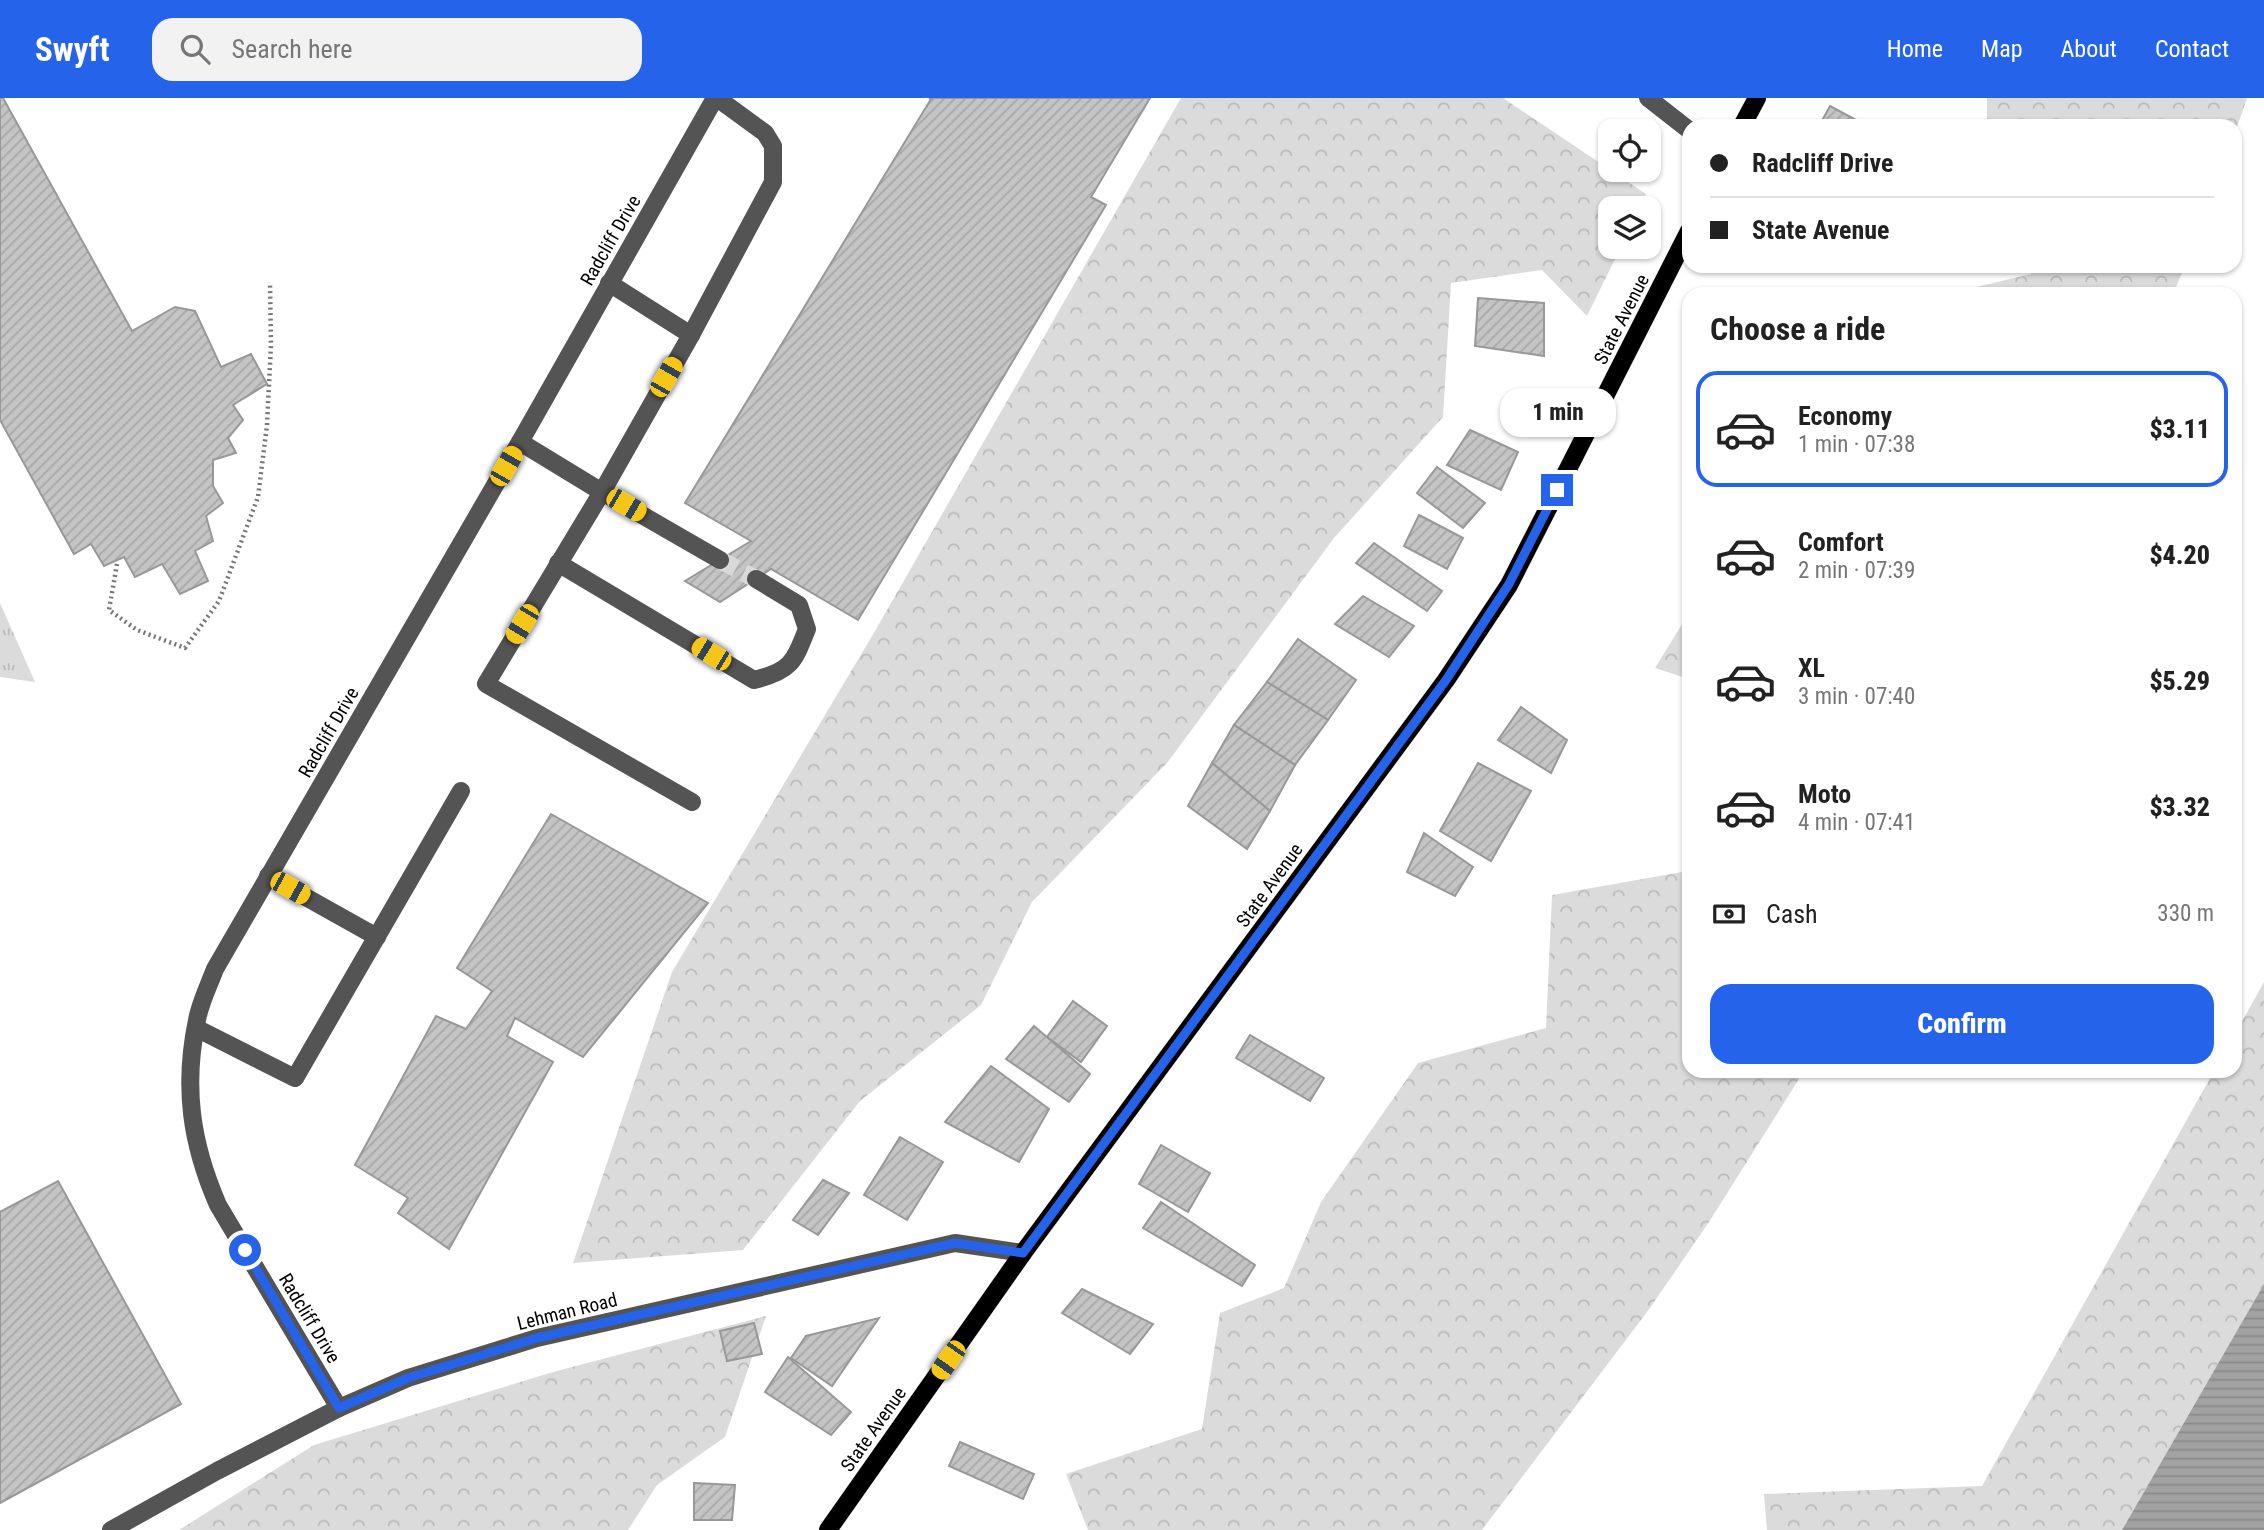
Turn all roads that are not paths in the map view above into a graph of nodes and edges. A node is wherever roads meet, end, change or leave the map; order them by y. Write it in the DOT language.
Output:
graph roads {
  1 [pos="716,98"];
  2 [pos="1648,98"];
  3 [pos="1757,98"];
  4 [pos="1746,119"];
  5 [pos="1682,125"];
  6 [pos="1682,245"];
  7 [pos="609,284"];
  8 [pos="691,335"];
  9 [pos="520,442"];
  10 [pos="602,492"];
  11 [pos="720,560"];
  12 [pos="558,563"];
  13 [pos="756,579"];
  14 [pos="461,792"];
  15 [pos="692,802"];
  16 [pos="268,876"];
  17 [pos="377,937"];
  18 [pos="196,1028"];
  19 [pos="1023,1253"];
  20 [pos="339,1408"];
  21 [pos="111,1530"];
  22 [pos="828,1530"];
  1 -- 7 [label="street, Radcliff Drive"];
  1 -- 8 [label="street"];
  2 -- 5 [label="street"];
  3 -- 4 [label="main road"];
  6 -- 19 [label="main road, State Avenue"];
  7 -- 8 [label="street"];
  7 -- 9 [label="street, Radcliff Drive"];
  8 -- 10 [label="street"];
  9 -- 10 [label="street"];
  9 -- 16 [label="street, Radcliff Drive"];
  10 -- 11 [label="street"];
  10 -- 12 [label="street"];
  12 -- 13 [label="street"];
  12 -- 15 [label="street"];
  14 -- 17 [label="street"];
  16 -- 17 [label="street"];
  16 -- 18 [label="street, Radcliff Drive"];
  17 -- 18 [label="street"];
  18 -- 20 [label="street, Radcliff Drive"];
  19 -- 20 [label="street, Lehman Road"];
  19 -- 22 [label="main road, State Avenue"];
  20 -- 21 [label="street, Lehman Road"];
}
